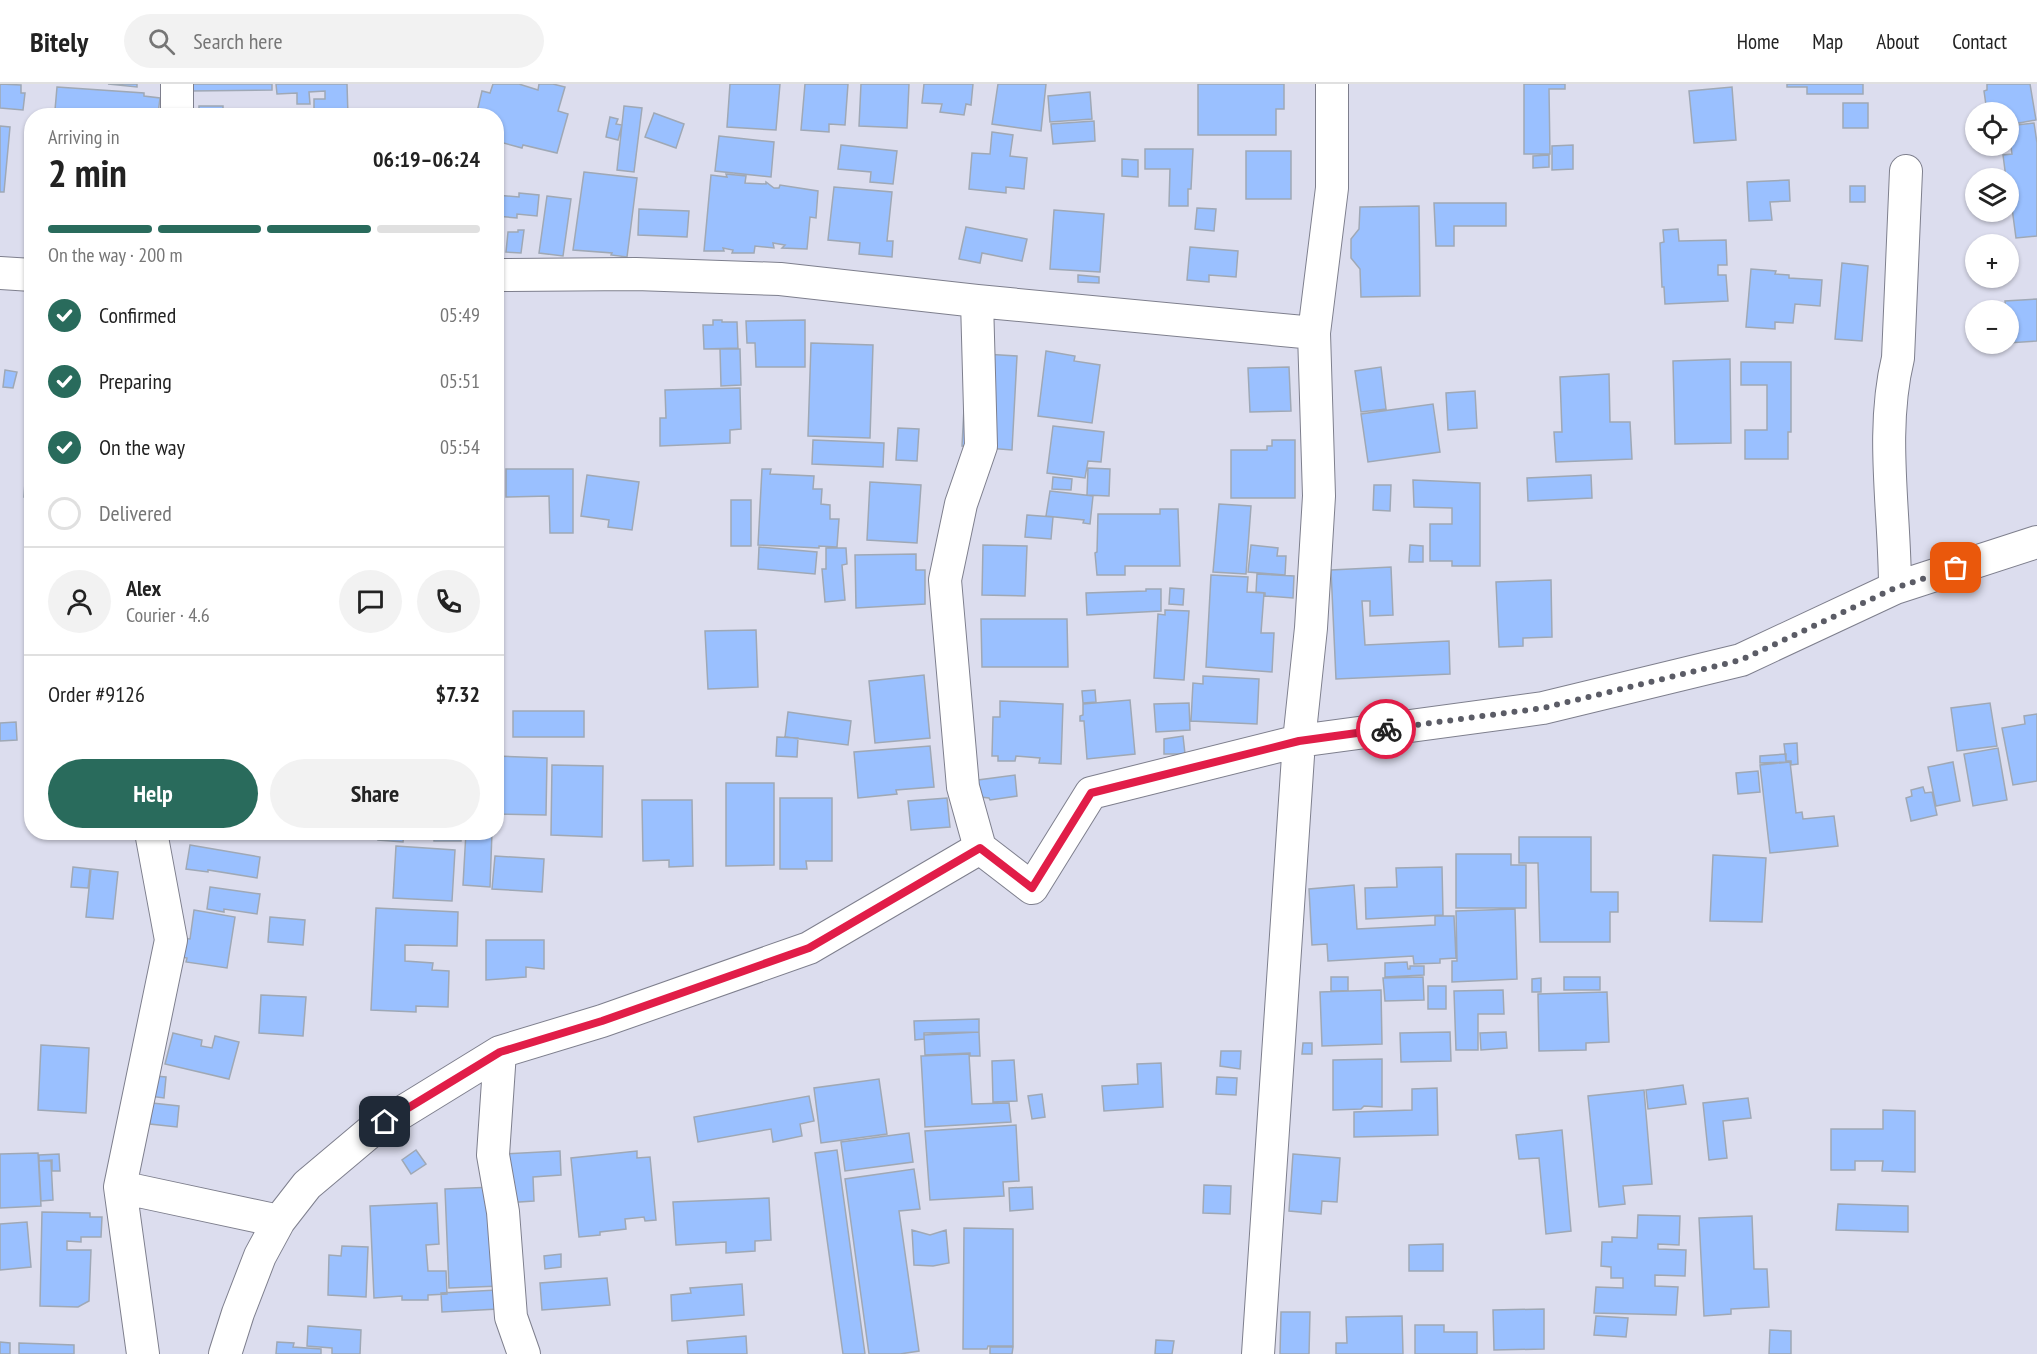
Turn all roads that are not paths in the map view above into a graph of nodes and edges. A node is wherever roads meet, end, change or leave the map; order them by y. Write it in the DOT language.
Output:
graph roads {
  1 [pos="177,84"];
  2 [pos="1332,84"];
  3 [pos="177,108"];
  4 [pos="1906,171"];
  5 [pos="0,273"];
  6 [pos="24,274"];
  7 [pos="504,275"];
  8 [pos="977,301"];
  9 [pos="1314,333"];
  10 [pos="2037,542"];
  11 [pos="1895,588"];
  12 [pos="1299,741"];
  13 [pos="153,840"];
  14 [pos="980,848"];
  15 [pos="500,1052"];
  16 [pos="120,1187"];
  17 [pos="279,1221"];
  18 [pos="143,1354"];
  19 [pos="225,1354"];
  20 [pos="524,1354"];
  21 [pos="1258,1354"];
  1 -- 3 [label="street"];
  2 -- 9 [label="street"];
  4 -- 11 [label="street"];
  5 -- 6 [label="street"];
  7 -- 8 [label="street"];
  8 -- 9 [label="street"];
  8 -- 14 [label="street"];
  9 -- 12 [label="street"];
  10 -- 11 [label="street"];
  11 -- 12 [label="street"];
  12 -- 14 [label="street"];
  12 -- 21 [label="street"];
  13 -- 16 [label="street"];
  14 -- 15 [label="street"];
  15 -- 17 [label="street"];
  15 -- 20 [label="street"];
  16 -- 17 [label="street"];
  16 -- 18 [label="street"];
  17 -- 19 [label="street"];
}
